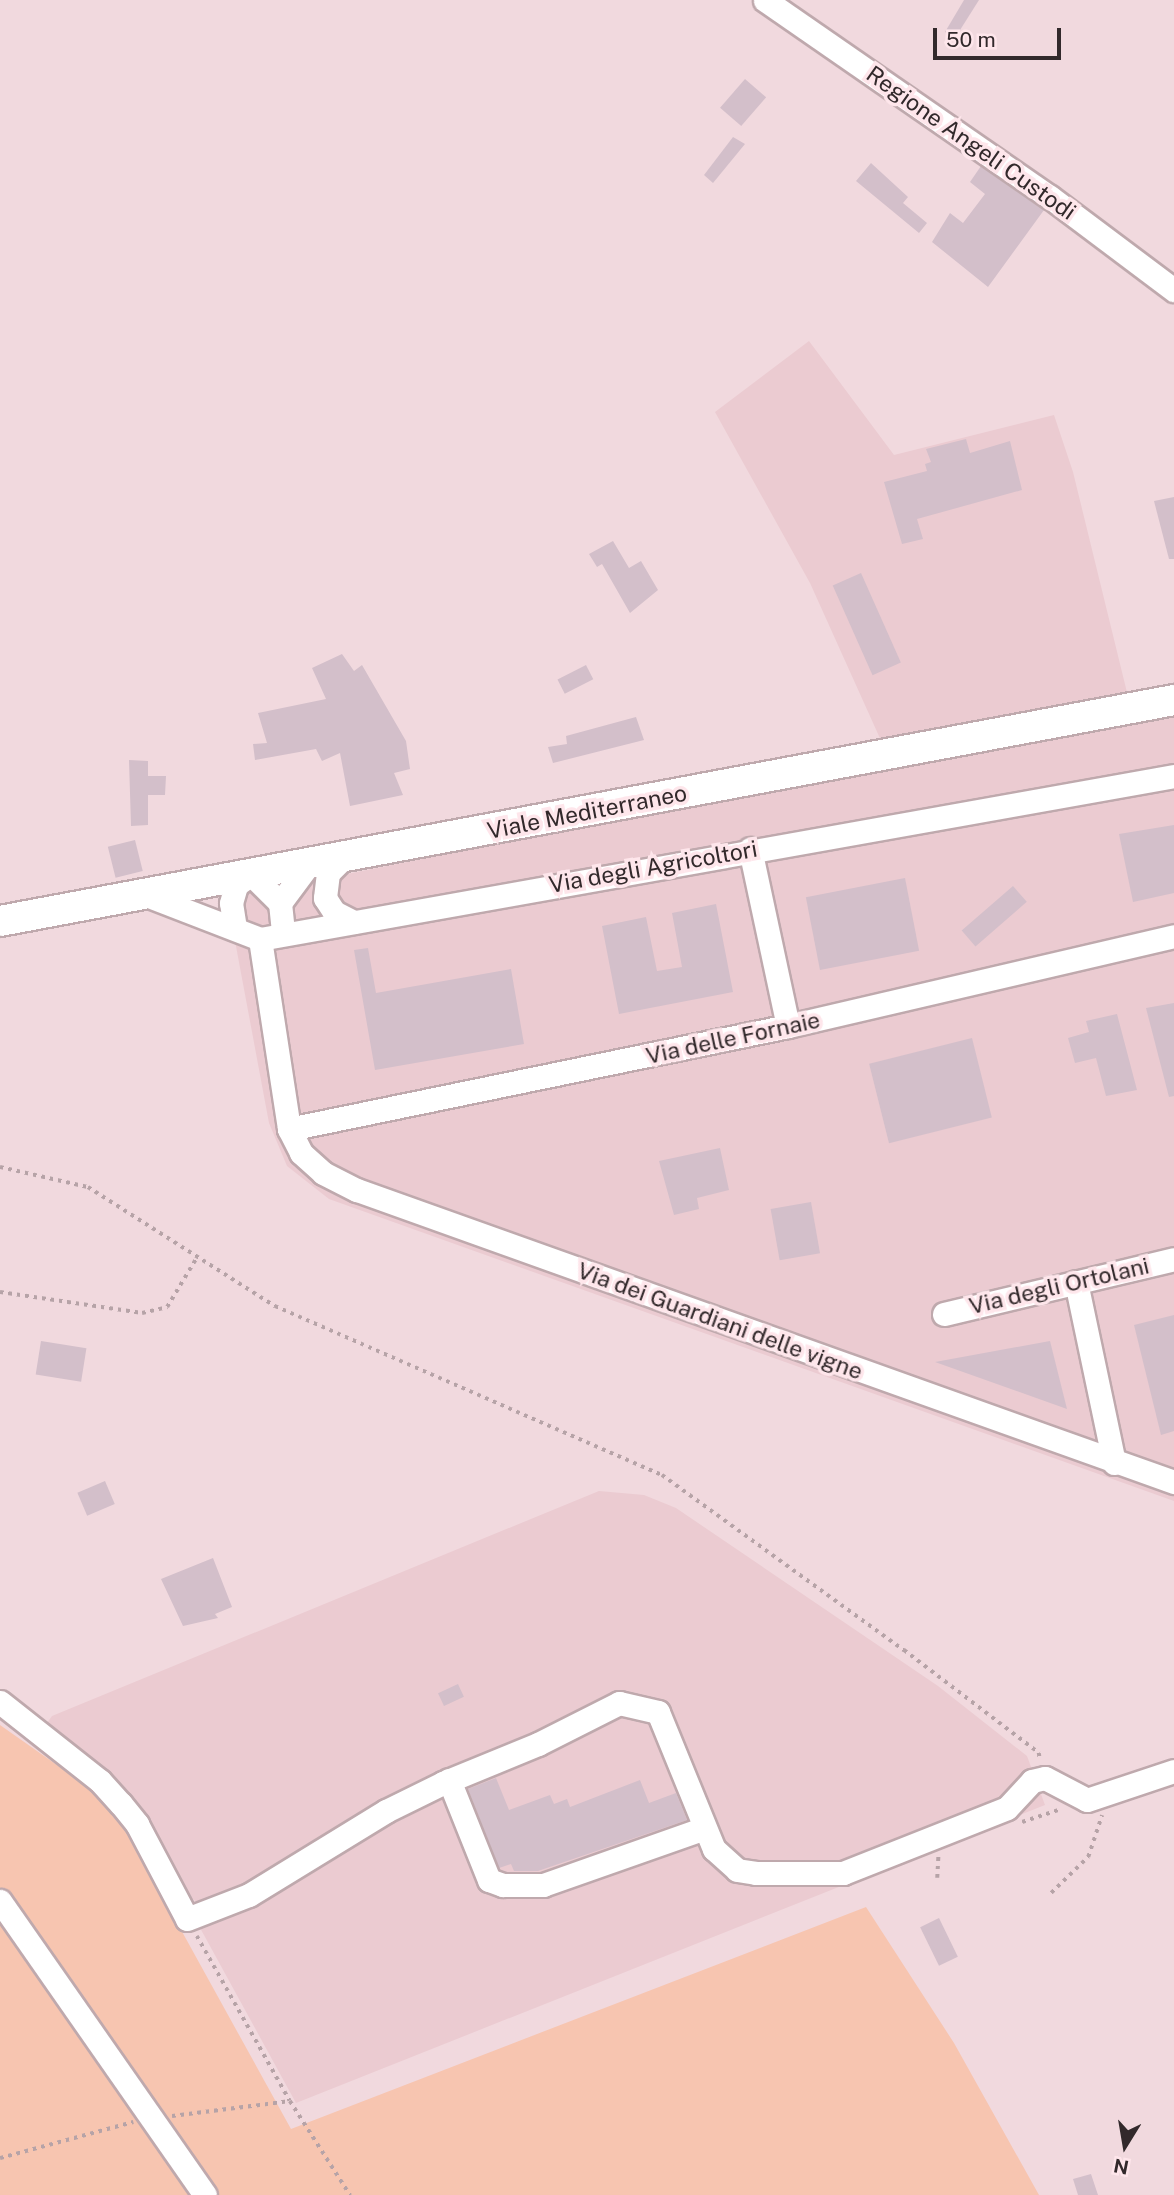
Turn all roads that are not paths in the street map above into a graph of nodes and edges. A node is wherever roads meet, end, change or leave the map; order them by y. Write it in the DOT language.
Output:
graph roads {
  1 [pos="765,0"];
  2 [pos="1174,290"];
  3 [pos="1174,700"];
  4 [pos="1174,776"];
  5 [pos="750,849"];
  6 [pos="343,858"];
  7 [pos="309,863"];
  8 [pos="251,874"];
  9 [pos="139,893"];
  10 [pos="280,903"];
  11 [pos="0,921"];
  12 [pos="354,922"];
  13 [pos="235,928"];
  14 [pos="283,934"];
  15 [pos="1174,936"];
  16 [pos="260,939"];
  17 [pos="788,1026"];
  18 [pos="289,1129"];
  19 [pos="1174,1259"];
  20 [pos="1076,1282"];
  21 [pos="944,1314"];
  22 [pos="1114,1463"];
  23 [pos="1174,1482"];
  24 [pos="0,1702"];
  25 [pos="1174,1771"];
  26 [pos="449,1780"];
  27 [pos="702,1829"];
  28 [pos="0,1901"];
  29 [pos="205,2195"];
  1 -- 2 [label="street, Regione Angeli Custodi"];
  3 -- 6 [label="main road, Viale Mediterraneo"];
  4 -- 5 [label="street, Via degli Agricoltori"];
  5 -- 12 [label="street, Via degli Agricoltori"];
  5 -- 17 [label="street"];
  6 -- 7 [label="main road, Viale Mediterraneo"];
  6 -- 12 [label="street"];
  7 -- 8 [label="main road, Viale Mediterraneo"];
  7 -- 10 [label="street"];
  8 -- 9 [label="main road, Viale Mediterraneo"];
  8 -- 10 [label="street"];
  8 -- 13 [label="street"];
  9 -- 11 [label="main road, Viale Mediterraneo"];
  9 -- 13 [label="street"];
  10 -- 14 [label="street"];
  12 -- 14 [label="street, Via degli Agricoltori"];
  13 -- 16 [label="street"];
  14 -- 16 [label="street, Via degli Agricoltori"];
  15 -- 17 [label="street, Via delle Fornaie"];
  16 -- 18 [label="street"];
  17 -- 18 [label="street, Via delle Fornaie"];
  18 -- 22 [label="street, Via dei Guardiani delle vigne"];
  19 -- 20 [label="street, Via degli Ortolani"];
  20 -- 21 [label="street, Via degli Ortolani"];
  20 -- 22 [label="street"];
  22 -- 23 [label="street, Via dei Guardiani delle vigne"];
  24 -- 26 [label="street"];
  25 -- 27 [label="street"];
  26 -- 27 [label="street"];
  26 -- 27 [label="street"];
  28 -- 29 [label="street"];
}
